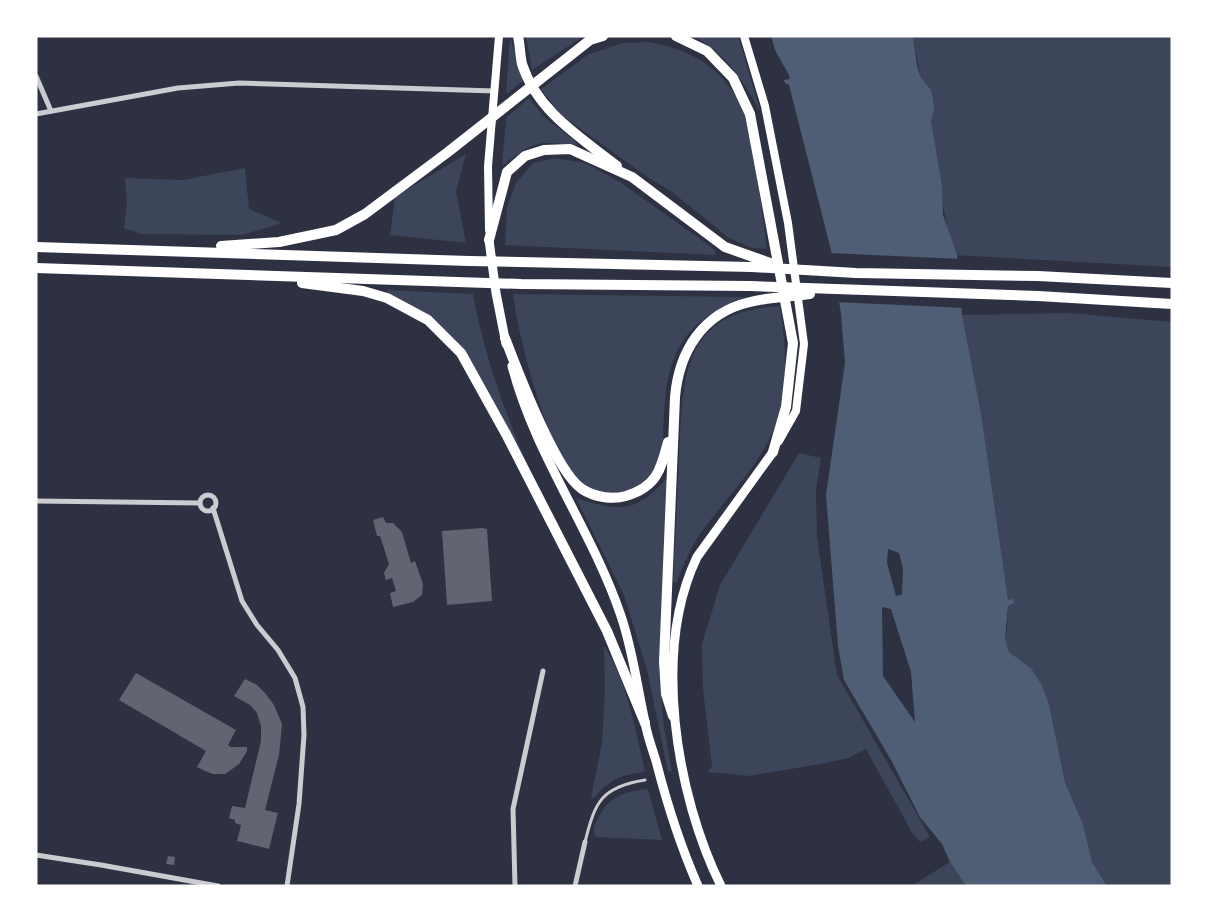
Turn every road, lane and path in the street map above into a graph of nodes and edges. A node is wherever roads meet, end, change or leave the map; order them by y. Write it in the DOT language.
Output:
graph roads {
  1 [pos="499,36"];
  2 [pos="518,36"];
  3 [pos="603,36"];
  4 [pos="676,36"];
  5 [pos="744,36"];
  6 [pos="36,76"];
  7 [pos="494,91"];
  8 [pos="51,111"];
  9 [pos="36,114"];
  10 [pos="632,177"];
  11 [pos="489,240"];
  12 [pos="36,247"];
  13 [pos="170,250"];
  14 [pos="752,262"];
  15 [pos="36,268"];
  16 [pos="239,275"];
  17 [pos="1172,283"];
  18 [pos="840,291"];
  19 [pos="1172,304"];
  20 [pos="505,339"];
  21 [pos="674,419"];
  22 [pos="773,452"];
  23 [pos="36,501"];
  24 [pos="200,503"];
  25 [pos="213,508"];
  26 [pos="543,671"];
  27 [pos="674,716"];
  28 [pos="645,723"];
  29 [pos="645,780"];
  30 [pos="585,842"];
  31 [pos="36,855"];
  32 [pos="218,886"];
  33 [pos="287,886"];
  34 [pos="515,886"];
  35 [pos="575,886"];
  36 [pos="698,886"];
  37 [pos="721,886"];
  1 -- 7 [label="main road"];
  2 -- 10 [label="highway"];
  3 -- 13 [label="highway"];
  4 -- 22 [label="highway"];
  5 -- 22 [label="main road"];
  6 -- 8 [label="street"];
  7 -- 8 [label="street"];
  7 -- 11 [label="main road"];
  8 -- 9 [label="street"];
  10 -- 11 [label="highway"];
  10 -- 14 [label="highway"];
  11 -- 20 [label="main road"];
  12 -- 13 [label="highway"];
  13 -- 14 [label="highway"];
  14 -- 17 [label="highway"];
  15 -- 16 [label="highway"];
  16 -- 18 [label="highway"];
  16 -- 28 [label="highway"];
  18 -- 19 [label="highway"];
  18 -- 21 [label="highway"];
  20 -- 21 [label="highway"];
  20 -- 28 [label="main road"];
  21 -- 27 [label="highway"];
  22 -- 27 [label="main road"];
  23 -- 24 [label="street"];
  24 -- 25 [label="street"];
  24 -- 25 [label="street"];
  25 -- 33 [label="street"];
  26 -- 34 [label="street"];
  27 -- 37 [label="main road"];
  28 -- 36 [label="main road"];
  29 -- 30 [label="lane"];
  30 -- 35 [label="street"];
  31 -- 32 [label="street"];
}
